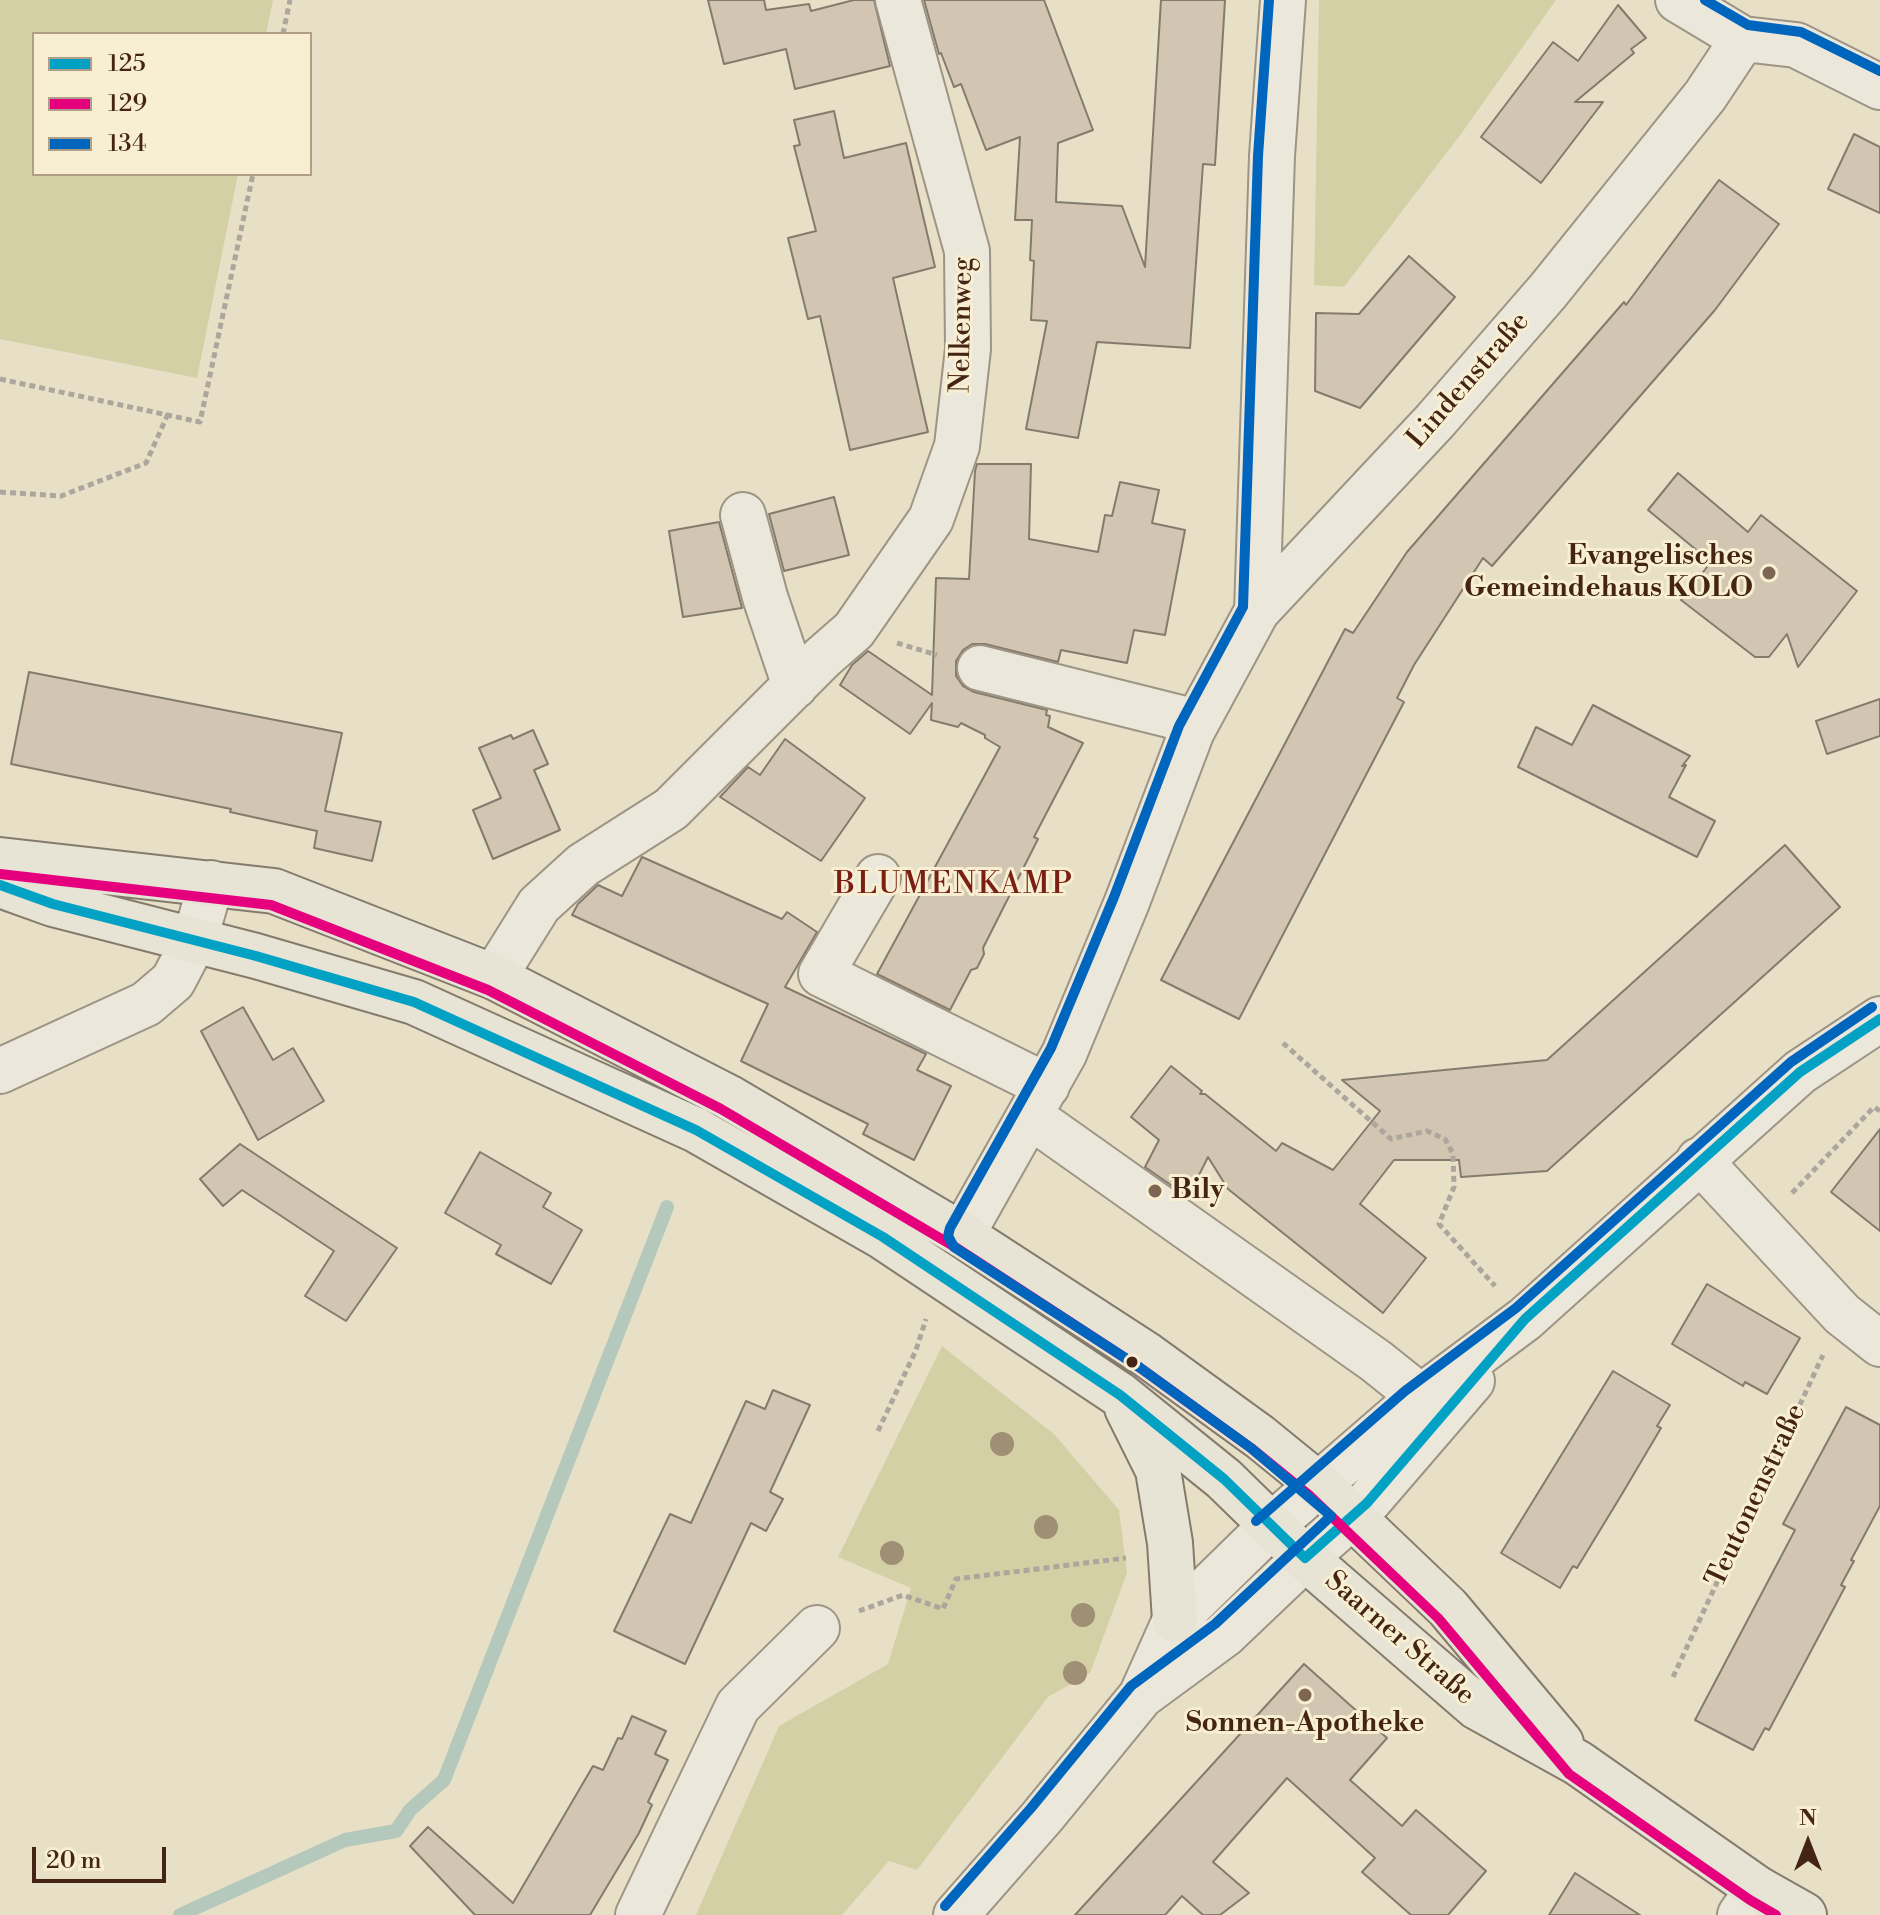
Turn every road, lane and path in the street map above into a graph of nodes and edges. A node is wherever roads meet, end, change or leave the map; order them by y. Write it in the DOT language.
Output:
graph roads {
  1 [pos="290,0"];
  2 [pos="898,0"];
  3 [pos="1283,0"];
  4 [pos="1678,0"];
  5 [pos="283,32"];
  6 [pos="1743,39"];
  7 [pos="1880,87"];
  8 [pos="253,176"];
  9 [pos="0,379"];
  10 [pos="168,414"];
  11 [pos="0,492"];
  12 [pos="743,515"];
  13 [pos="1257,611"];
  14 [pos="854,630"];
  15 [pos="980,668"];
  16 [pos="795,686"];
  17 [pos="1197,722"];
  18 [pos="0,860"];
  19 [pos="878,877"];
  20 [pos="211,883"];
  21 [pos="0,885"];
  22 [pos="195,939"];
  23 [pos="494,977"];
  24 [pos="1880,1019"];
  25 [pos="1283,1043"];
  26 [pos="0,1071"];
  27 [pos="1038,1101"];
  28 [pos="1880,1111"];
  29 [pos="1699,1160"];
  30 [pos="1761,1226"];
  31 [pos="962,1235"];
  32 [pos="940,1272"];
  33 [pos="1842,1314"];
  34 [pos="1525,1319"];
  35 [pos="1880,1344"];
  36 [pos="1120,1395"];
  37 [pos="1421,1397"];
  38 [pos="878,1431"];
  39 [pos="1319,1485"];
  40 [pos="1352,1517"];
  41 [pos="1272,1525"];
  42 [pos="1139,1556"];
  43 [pos="1305,1558"];
  44 [pos="1175,1620"];
  45 [pos="817,1628"];
  46 [pos="1673,1677"];
  47 [pos="1141,1696"];
  48 [pos="1578,1763"];
  49 [pos="1749,1902"];
  50 [pos="638,1915"];
  51 [pos="956,1915"];
  52 [pos="1804,1915"];
  1 -- 5 [label="path"];
  2 -- 14 [label="street, Nelkenweg"];
  3 -- 13 [label="street"];
  4 -- 6 [label="street"];
  6 -- 7 [label="street"];
  6 -- 13 [label="street, Lindenstraße"];
  8 -- 10 [label="path"];
  9 -- 10 [label="path"];
  10 -- 11 [label="path"];
  12 -- 16 [label="street"];
  13 -- 17 [label="street, Lindenstraße"];
  14 -- 15 [label="path"];
  14 -- 16 [label="street, Nelkenweg"];
  15 -- 17 [label="street"];
  16 -- 23 [label="street, Nelkenweg"];
  17 -- 27 [label="street, Lindenstraße"];
  18 -- 20 [label="main road, Saarner Straße"];
  19 -- 27 [label="street"];
  20 -- 22 [label="street"];
  20 -- 23 [label="main road, Saarner Straße"];
  21 -- 22 [label="main road, Saarner Straße"];
  22 -- 26 [label="street"];
  22 -- 32 [label="main road, Saarner Straße"];
  23 -- 31 [label="main road, Saarner Straße"];
  24 -- 29 [label="street"];
  25 -- 34 [label="path"];
  27 -- 31 [label="street, Lindenstraße"];
  27 -- 37 [label="street"];
  28 -- 30 [label="path"];
  29 -- 30 [label="street"];
  29 -- 34 [label="street"];
  30 -- 33 [label="street"];
  31 -- 39 [label="main road, Saarner Straße"];
  32 -- 36 [label="main road, Saarner Straße"];
  32 -- 38 [label="path"];
  33 -- 35 [label="street"];
  33 -- 46 [label="path, Teutonenstraße"];
  34 -- 37 [label="street"];
  34 -- 40 [label="street"];
  36 -- 41 [label="main road, Saarner Straße"];
  36 -- 44 [label="main road"];
  37 -- 39 [label="street"];
  39 -- 40 [label="main road, Saarner Straße"];
  39 -- 41 [label="street"];
  40 -- 43 [label="street"];
  40 -- 48 [label="main road, Saarner Straße"];
  41 -- 43 [label="main road, Saarner Straße"];
  41 -- 44 [label="street"];
  42 -- 45 [label="path"];
  43 -- 47 [label="street"];
  43 -- 48 [label="main road, Saarner Straße"];
  44 -- 47 [label="street"];
  45 -- 50 [label="street"];
  47 -- 51 [label="street"];
  48 -- 49 [label="main road, Saarner Straße"];
  49 -- 52 [label="main road, Saarner Straße"];
}
